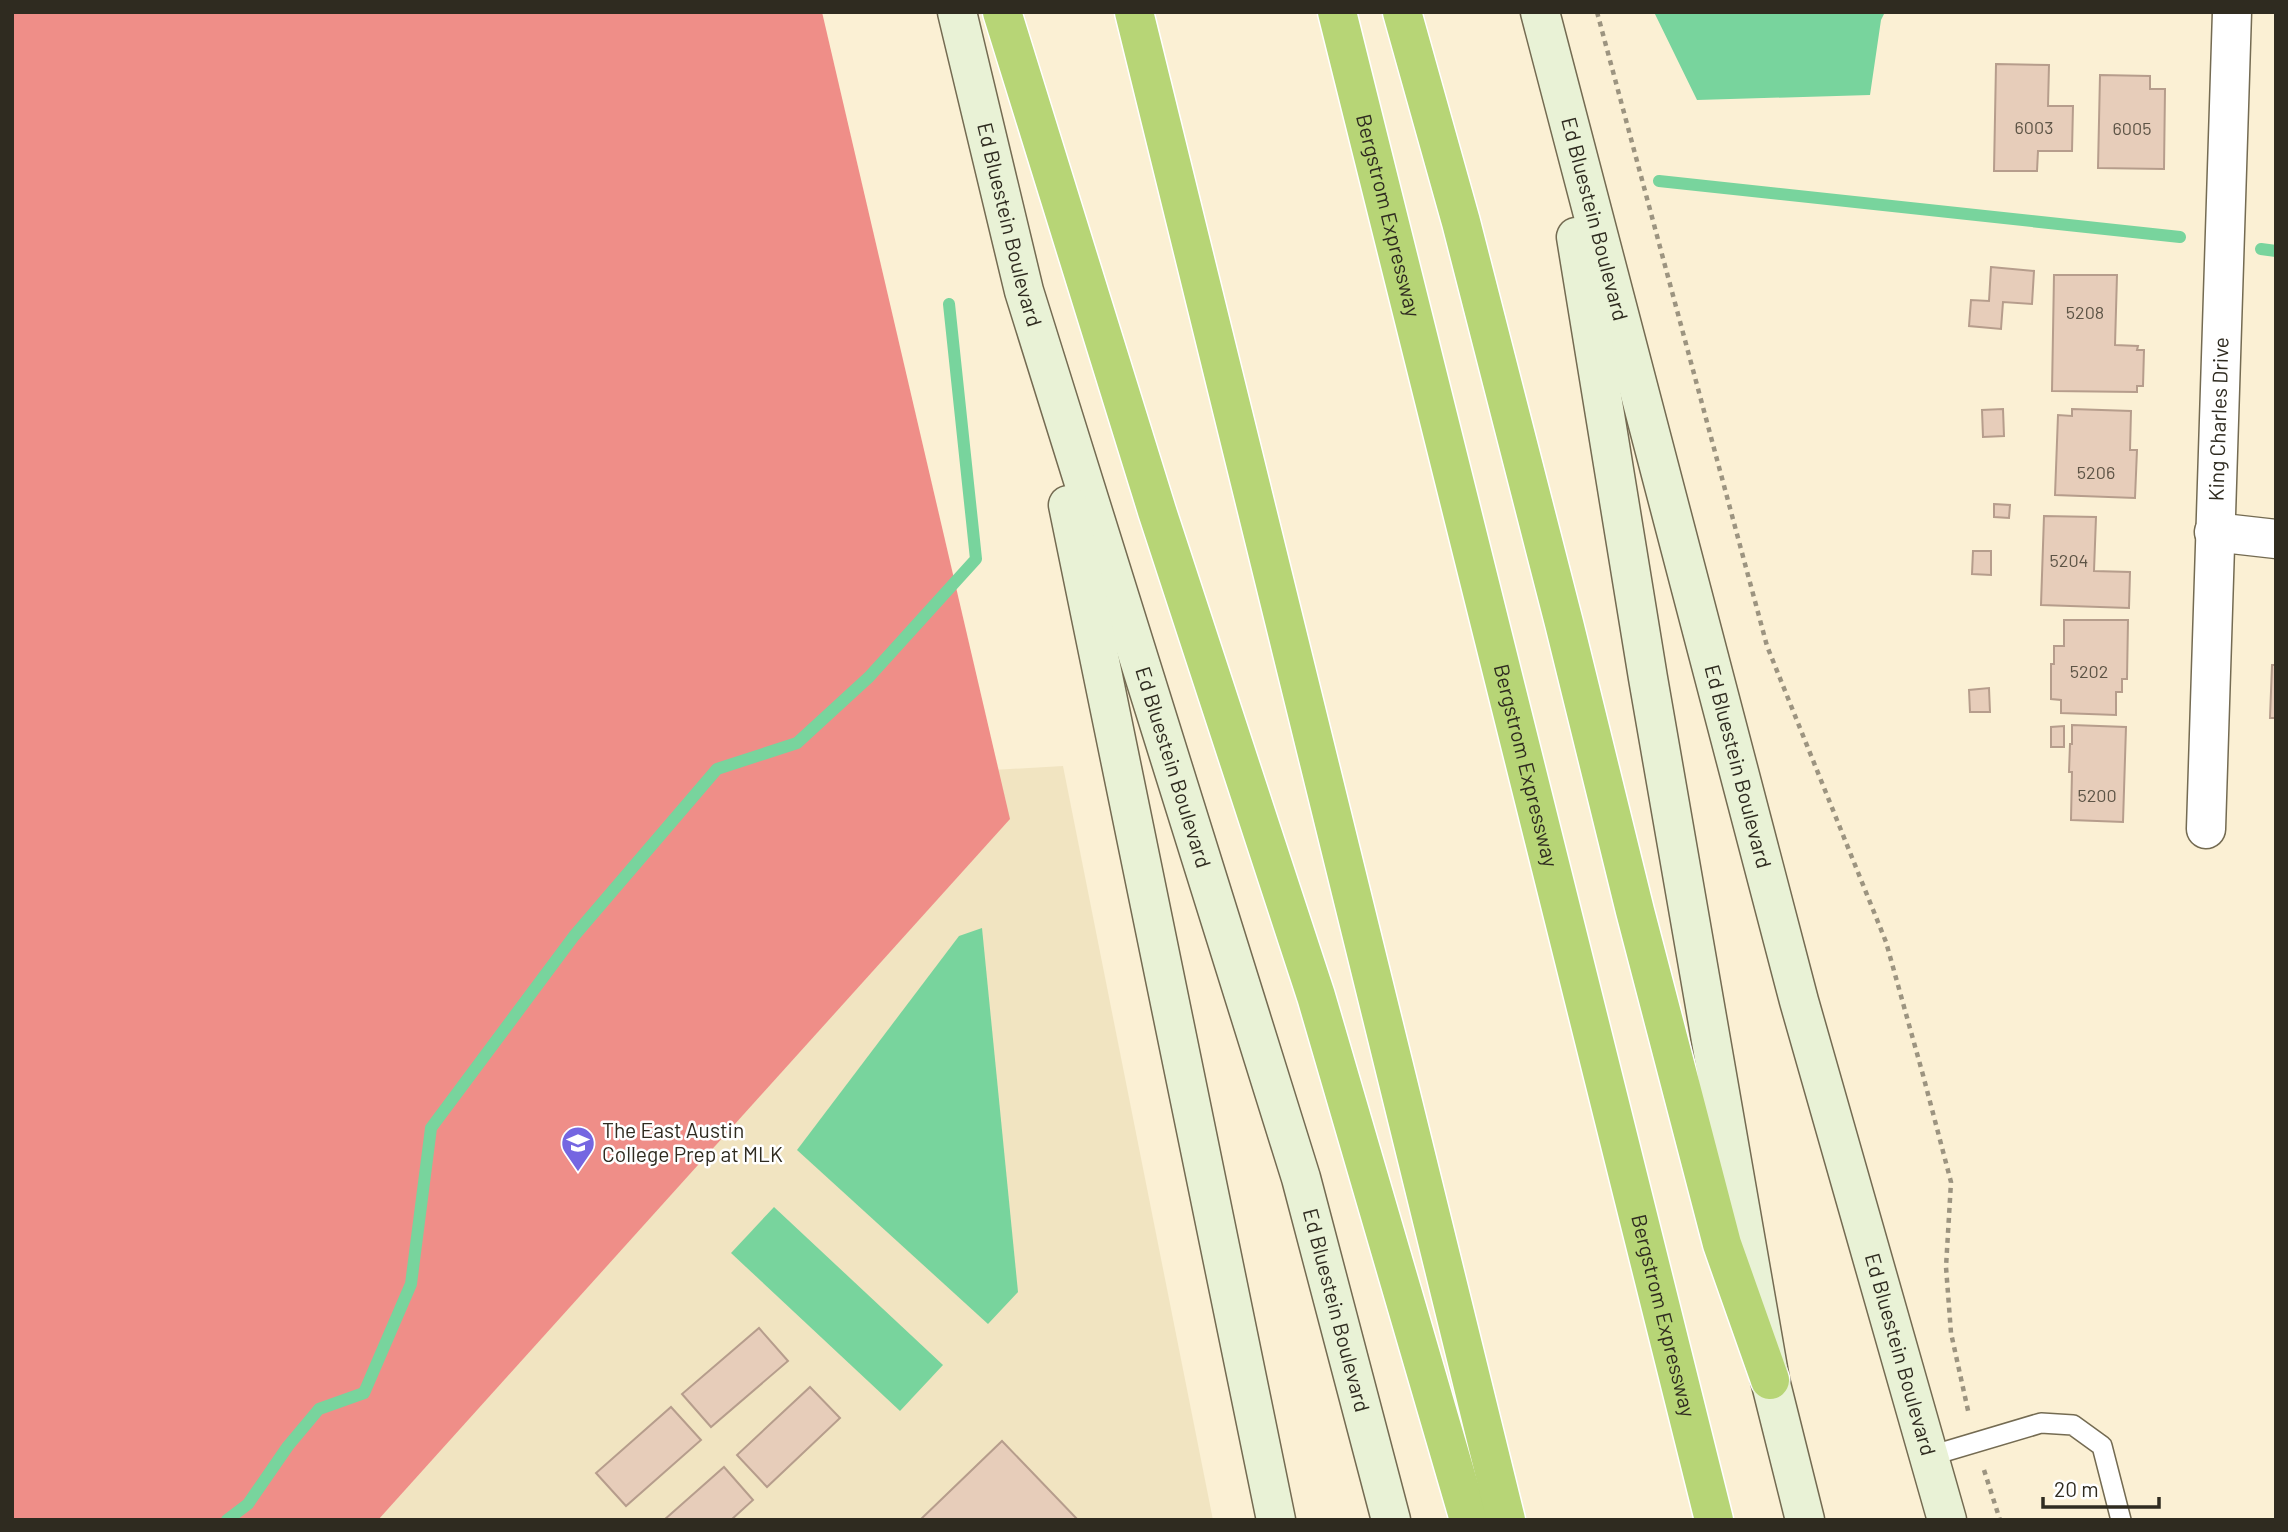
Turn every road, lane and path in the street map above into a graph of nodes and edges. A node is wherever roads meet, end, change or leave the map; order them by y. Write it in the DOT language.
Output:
graph roads {
  1 [pos="957,12"];
  2 [pos="1002,12"];
  3 [pos="1134,12"];
  4 [pos="1337,12"];
  5 [pos="1402,12"];
  6 [pos="1540,12"];
  7 [pos="1597,12"];
  8 [pos="2232,12"];
  9 [pos="1024,291"];
  10 [pos="2214,532"];
  11 [pos="2276,539"];
  12 [pos="2206,829"];
  13 [pos="1770,1380"];
  14 [pos="1975,1443"];
  15 [pos="1930,1456"];
  16 [pos="1276,1520"];
  17 [pos="1391,1520"];
  18 [pos="1469,1520"];
  19 [pos="1507,1520"];
  20 [pos="1714,1520"];
  21 [pos="1805,1520"];
  22 [pos="1947,1520"];
  23 [pos="2000,1520"];
  24 [pos="2121,1520"];
  1 -- 9 [label="main road, Ed Bluestein Boulevard"];
  2 -- 18 [label="highway"];
  3 -- 19 [label="highway"];
  4 -- 20 [label="highway, Bergstrom Expressway"];
  5 -- 13 [label="highway"];
  6 -- 13 [label="main road, Ed Bluestein Boulevard"];
  6 -- 15 [label="main road, Ed Bluestein Boulevard"];
  7 -- 14 [label="path"];
  8 -- 10 [label="street, King Charles Drive"];
  9 -- 16 [label="main road"];
  9 -- 17 [label="main road, Ed Bluestein Boulevard"];
  10 -- 11 [label="street"];
  10 -- 12 [label="street, King Charles Drive"];
  13 -- 21 [label="main road, Ed Bluestein Boulevard"];
  14 -- 15 [label="lane"];
  14 -- 23 [label="path"];
  14 -- 24 [label="lane"];
  15 -- 22 [label="main road, Ed Bluestein Boulevard"];
}
